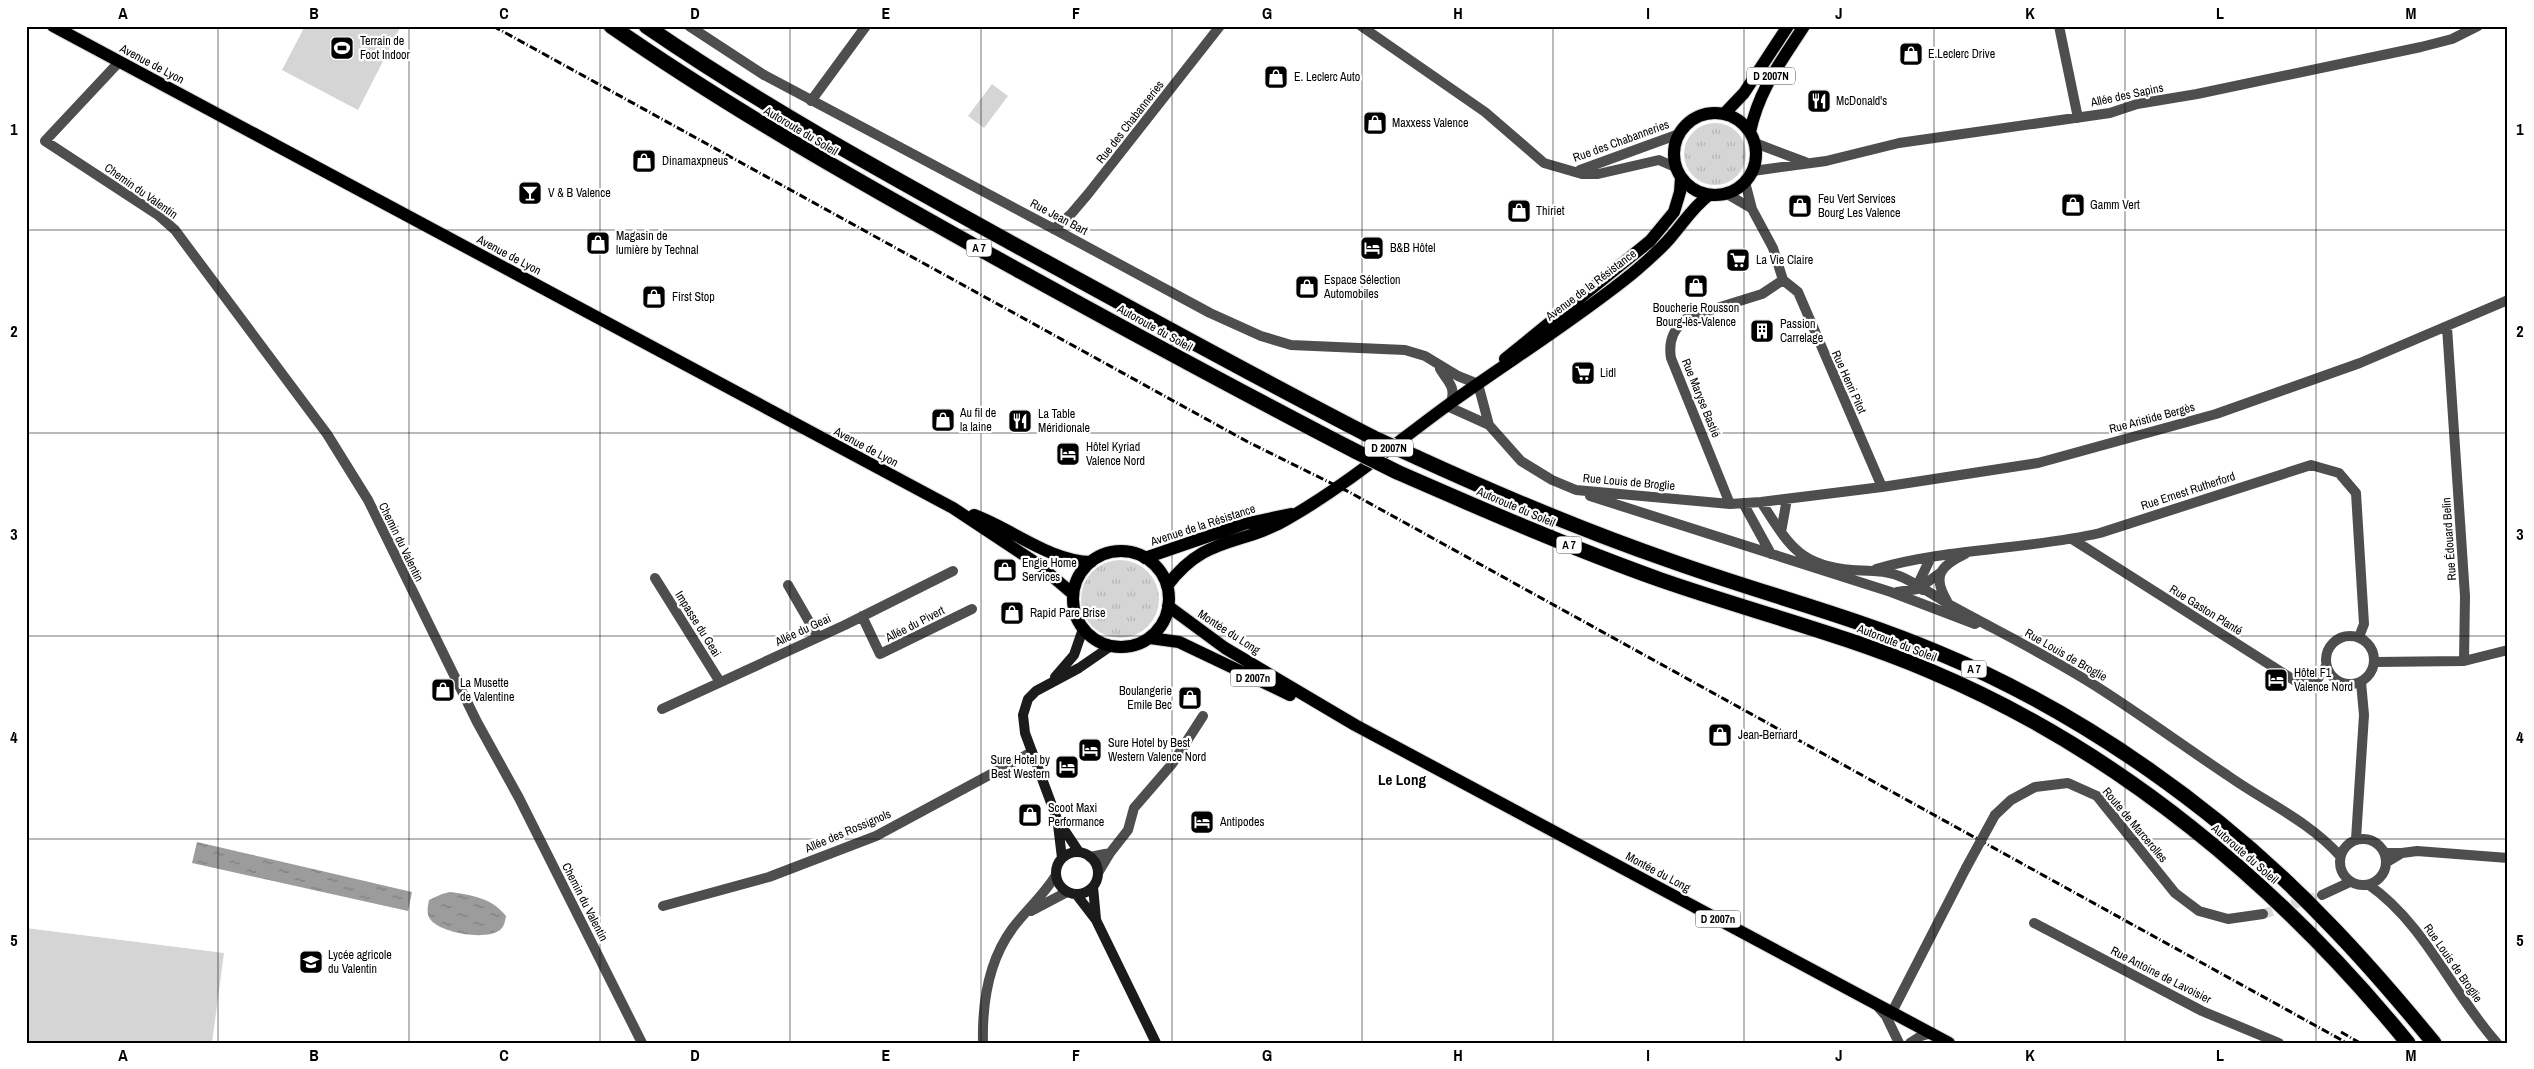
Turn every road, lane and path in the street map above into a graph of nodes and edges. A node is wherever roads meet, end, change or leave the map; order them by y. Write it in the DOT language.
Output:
graph roads {
  1 [pos="53,26"];
  2 [pos="611,26"];
  3 [pos="646,26"];
  4 [pos="689,26"];
  5 [pos="866,26"];
  6 [pos="1220,26"];
  7 [pos="1788,26"];
  8 [pos="1804,26"];
  9 [pos="2059,26"];
  10 [pos="2478,26"];
  11 [pos="1363,27"];
  12 [pos="119,62"];
  13 [pos="811,101"];
  14 [pos="1724,114"];
  15 [pos="2078,118"];
  16 [pos="1679,134"];
  17 [pos="1752,137"];
  18 [pos="1806,163"];
  19 [pos="1572,172"];
  20 [pos="1678,173"];
  21 [pos="1749,177"];
  22 [pos="1727,194"];
  23 [pos="1709,195"];
  24 [pos="1752,209"];
  25 [pos="1054,229"];
  26 [pos="1784,280"];
  27 [pos="2508,300"];
  28 [pos="2447,327"];
  29 [pos="1438,366"];
  30 [pos="1478,384"];
  31 [pos="1449,404"];
  32 [pos="1489,425"];
  33 [pos="1882,487"];
  34 [pos="1576,490"];
  35 [pos="1787,499"];
  36 [pos="1761,502"];
  37 [pos="1743,503"];
  38 [pos="1730,504"];
  39 [pos="953,508"];
  40 [pos="1300,512"];
  41 [pos="1781,532"];
  42 [pos="2072,539"];
  43 [pos="1971,551"];
  44 [pos="1771,554"];
  45 [pos="1930,557"];
  46 [pos="1145,558"];
  47 [pos="1091,562"];
  48 [pos="1875,570"];
  49 [pos="954,571"];
  50 [pos="1940,573"];
  51 [pos="655,578"];
  52 [pos="788,585"];
  53 [pos="1167,586"];
  54 [pos="1921,587"];
  55 [pos="1891,592"];
  56 [pos="1073,594"];
  57 [pos="1949,604"];
  58 [pos="1168,606"];
  59 [pos="972,608"];
  60 [pos="1933,608"];
  61 [pos="862,616"];
  62 [pos="1083,629"];
  63 [pos="2010,636"];
  64 [pos="818,637"];
  65 [pos="2359,637"];
  66 [pos="1150,638"];
  67 [pos="1111,646"];
  68 [pos="2508,650"];
  69 [pos="2464,661"];
  70 [pos="2375,662"];
  71 [pos="2326,666"];
  72 [pos="720,682"];
  73 [pos="2361,682"];
  74 [pos="1049,683"];
  75 [pos="662,709"];
  76 [pos="1203,716"];
  77 [pos="1355,725"];
  78 [pos="1032,752"];
  79 [pos="1057,819"];
  80 [pos="2361,839"];
  81 [pos="2325,840"];
  82 [pos="2346,846"];
  83 [pos="1079,852"];
  84 [pos="1110,853"];
  85 [pos="1090,856"];
  86 [pos="2340,856"];
  87 [pos="1062,858"];
  88 [pos="2386,858"];
  89 [pos="2508,858"];
  90 [pos="1098,873"];
  91 [pos="1056,875"];
  92 [pos="2347,878"];
  93 [pos="2380,878"];
  94 [pos="2369,885"];
  95 [pos="1093,887"];
  96 [pos="1071,893"];
  97 [pos="2322,895"];
  98 [pos="2389,899"];
  99 [pos="664,906"];
  100 [pos="2262,914"];
  101 [pos="1024,916"];
  102 [pos="1096,920"];
  103 [pos="2034,922"];
  104 [pos="1873,1002"];
  105 [pos="1892,1012"];
  106 [pos="1932,1034"];
  107 [pos="642,1043"];
  108 [pos="983,1043"];
  109 [pos="1156,1043"];
  110 [pos="1899,1043"];
  111 [pos="1910,1043"];
  112 [pos="1950,1043"];
  113 [pos="2279,1043"];
  114 [pos="2408,1043"];
  115 [pos="2434,1043"];
  116 [pos="2497,1043"];
  1 -- 12 [label="main road, Avenue de Lyon"];
  2 -- 114 [label="highway, Autoroute du Soleil / A 7, bridge"];
  3 -- 115 [label="highway, Autoroute du Soleil / A 7, bridge"];
  4 -- 13 [label="street, Rue Jean Bart"];
  5 -- 13 [label="street"];
  6 -- 25 [label="street, Rue des Chabanneries"];
  7 -- 14 [label="main road, D 2007N"];
  8 -- 17 [label="main road, D 2007N"];
  9 -- 15 [label="street"];
  10 -- 15 [label="street, Allée des Sapins"];
  11 -- 19 [label="street, Rue des Chabanneries"];
  12 -- 39 [label="main road, Avenue de Lyon"];
  12 -- 107 [label="street, Chemin du Valentin"];
  13 -- 25 [label="street, Rue Jean Bart"];
  14 -- 16 [label="main road"];
  14 -- 17 [label="main road"];
  15 -- 18 [label="street, Allée des Sapins"];
  16 -- 19 [label="street, Rue des Chabanneries"];
  16 -- 20 [label="main road"];
  17 -- 18 [label="street, Allée des Sapins"];
  17 -- 21 [label="main road"];
  18 -- 21 [label="street, Allée des Sapins"];
  19 -- 20 [label="street, Rue des Chabanneries"];
  20 -- 23 [label="main road"];
  20 -- 30 [label="main road, Avenue de la Résistance / D 2007N"];
  21 -- 22 [label="main road"];
  21 -- 24 [label="street, Rue Henri Pitot"];
  22 -- 23 [label="main road"];
  22 -- 24 [label="street"];
  23 -- 30 [label="main road, Avenue de la Résistance / D 2007N"];
  24 -- 26 [label="street, Rue Henri Pitot"];
  25 -- 29 [label="street, Rue Jean Bart"];
  26 -- 33 [label="street, Rue Henri Pitot"];
  26 -- 38 [label="street, Rue Maryse Bastié"];
  27 -- 28 [label="street, Rue Aristide Bergès"];
  28 -- 33 [label="street, Rue Aristide Bergès"];
  28 -- 69 [label="street, Rue Édouard Belin"];
  29 -- 30 [label="street, Rue Jean Bart"];
  29 -- 31 [label="street, Rue Jean Bart"];
  30 -- 31 [label="main road, Avenue de la Résistance / D 2007N"];
  30 -- 32 [label="street, Rue Louis de Broglie"];
  31 -- 32 [label="street, Rue Louis de Broglie"];
  31 -- 40 [label="main road, Avenue de la Résistance / D 2007N"];
  32 -- 34 [label="street, Rue Louis de Broglie"];
  33 -- 35 [label="street, Rue Aristide Bergès"];
  34 -- 38 [label="street, Rue Louis de Broglie"];
  34 -- 44 [label="street"];
  35 -- 36 [label="street, Rue Louis de Broglie"];
  35 -- 41 [label="street"];
  36 -- 37 [label="street, Rue Louis de Broglie"];
  36 -- 41 [label="street, Rue Louis de Broglie"];
  37 -- 38 [label="street, Rue Louis de Broglie"];
  37 -- 44 [label="street"];
  39 -- 47 [label="main road, Avenue de Lyon"];
  39 -- 56 [label="main road, Avenue de Lyon"];
  40 -- 46 [label="main road, Avenue de la Résistance / D 2007N"];
  40 -- 53 [label="main road, Avenue de la Résistance / D 2007N"];
  41 -- 48 [label="street, Rue Louis de Broglie"];
  42 -- 43 [label="street, Rue Ernest Rutherford"];
  42 -- 65 [label="street, Rue Ernest Rutherford"];
  42 -- 71 [label="street, Rue Gaston Planté"];
  43 -- 45 [label="street, Rue Ernest Rutherford"];
  43 -- 50 [label="street"];
  44 -- 55 [label="street"];
  45 -- 48 [label="street, Rue Ernest Rutherford"];
  45 -- 54 [label="street"];
  46 -- 47 [label="main road"];
  46 -- 53 [label="main road"];
  47 -- 56 [label="main road"];
  48 -- 54 [label="street, Rue Louis de Broglie"];
  49 -- 61 [label="street, Allée du Geai"];
  50 -- 54 [label="street"];
  50 -- 57 [label="street"];
  51 -- 72 [label="street, Impasse du Geai"];
  52 -- 64 [label="street"];
  53 -- 58 [label="main road"];
  54 -- 55 [label="street"];
  54 -- 57 [label="street, Rue Louis de Broglie"];
  54 -- 60 [label="street"];
  55 -- 60 [label="street"];
  56 -- 62 [label="main road"];
  57 -- 63 [label="street, Rue Louis de Broglie"];
  58 -- 66 [label="main road"];
  58 -- 77 [label="main road, Montée du Long / D 2007n"];
  59 -- 61 [label="street, Allée du Pivert"];
  60 -- 63 [label="street"];
  61 -- 64 [label="street, Allée du Geai"];
  62 -- 67 [label="main road"];
  62 -- 74 [label="main road"];
  63 -- 81 [label="street, Rue Louis de Broglie"];
  64 -- 72 [label="street, Allée du Geai"];
  65 -- 70 [label="street"];
  65 -- 71 [label="street"];
  66 -- 67 [label="main road"];
  66 -- 77 [label="main road, Montée du Long / D 2007n"];
  67 -- 74 [label="main road"];
  68 -- 69 [label="street"];
  69 -- 70 [label="street"];
  70 -- 73 [label="street"];
  71 -- 73 [label="street"];
  72 -- 75 [label="street, Allée du Geai"];
  73 -- 80 [label="street"];
  74 -- 78 [label="main road"];
  76 -- 84 [label="street"];
  77 -- 104 [label="main road, Montée du Long / D 2007n"];
  78 -- 79 [label="main road"];
  78 -- 99 [label="street, Allée des Rossignols"];
  79 -- 83 [label="main road"];
  79 -- 87 [label="main road"];
  80 -- 82 [label="street"];
  80 -- 88 [label="street"];
  81 -- 82 [label="street, Rue Louis de Broglie"];
  81 -- 86 [label="street, Rue Louis de Broglie"];
  82 -- 86 [label="street"];
  83 -- 85 [label="main road"];
  83 -- 87 [label="main road"];
  84 -- 85 [label="street"];
  84 -- 90 [label="street"];
  85 -- 90 [label="main road"];
  86 -- 92 [label="street"];
  87 -- 91 [label="main road"];
  88 -- 89 [label="street"];
  88 -- 93 [label="street"];
  90 -- 95 [label="main road"];
  91 -- 96 [label="main road"];
  91 -- 101 [label="street"];
  92 -- 94 [label="street"];
  92 -- 97 [label="street"];
  93 -- 94 [label="street"];
  93 -- 98 [label="street, Rue Louis de Broglie"];
  94 -- 98 [label="street, Rue Louis de Broglie"];
  95 -- 96 [label="main road"];
  95 -- 102 [label="main road"];
  96 -- 101 [label="street"];
  96 -- 102 [label="main road"];
  98 -- 116 [label="street, Rue Louis de Broglie"];
  100 -- 105 [label="street, Route de Marcerolles, bridge"];
  101 -- 108 [label="street"];
  102 -- 109 [label="main road"];
  103 -- 113 [label="street, Rue Antoine de Lavoisier"];
  104 -- 105 [label="main road, Montée du Long / D 2007n"];
  104 -- 110 [label="street"];
  105 -- 106 [label="main road, Montée du Long / D 2007n"];
  106 -- 111 [label="street"];
  106 -- 112 [label="main road, Montée du Long / D 2007n"];
}
